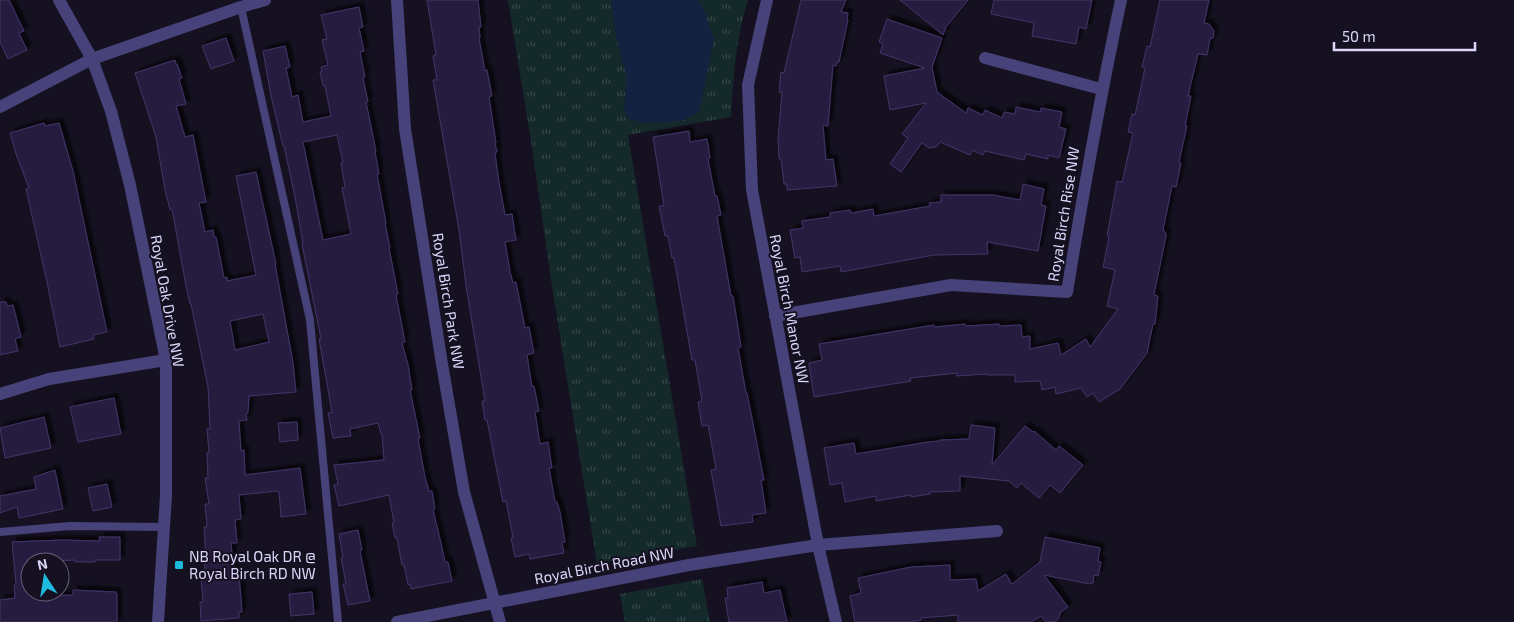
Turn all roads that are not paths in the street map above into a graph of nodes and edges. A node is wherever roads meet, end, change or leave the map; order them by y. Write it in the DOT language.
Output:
graph roads {
  1 [pos="59,0"];
  2 [pos="265,0"];
  3 [pos="397,0"];
  4 [pos="767,0"];
  5 [pos="1121,0"];
  6 [pos="241,7"];
  7 [pos="92,58"];
  8 [pos="985,58"];
  9 [pos="1101,89"];
  10 [pos="0,107"];
  11 [pos="775,316"];
  12 [pos="166,360"];
  13 [pos="0,394"];
  14 [pos="164,527"];
  15 [pos="997,531"];
  16 [pos="0,532"];
  17 [pos="818,544"];
  18 [pos="495,603"];
  19 [pos="158,622"];
  20 [pos="338,622"];
  21 [pos="397,622"];
  22 [pos="500,622"];
  23 [pos="836,622"];
  1 -- 7 [label="street, Royal Oak Drive NW"];
  2 -- 6 [label="street"];
  3 -- 18 [label="street, Royal Birch Park NW"];
  4 -- 11 [label="street, Royal Birch Manor NW"];
  5 -- 9 [label="street, Royal Birch Rise NW"];
  6 -- 7 [label="street"];
  6 -- 20 [label="lane"];
  7 -- 10 [label="street"];
  7 -- 12 [label="street, Royal Oak Drive NW"];
  8 -- 9 [label="street"];
  9 -- 11 [label="street, Royal Birch Rise NW"];
  11 -- 17 [label="street, Royal Birch Manor NW"];
  12 -- 13 [label="street"];
  12 -- 14 [label="street, Royal Oak Drive NW"];
  14 -- 16 [label="lane"];
  14 -- 19 [label="street, Royal Oak Drive NW"];
  15 -- 17 [label="street, Royal Birch Road NW"];
  17 -- 18 [label="street, Royal Birch Road NW"];
  17 -- 23 [label="street, Royal Birch Manor NW"];
  18 -- 21 [label="street, Royal Birch Road NW"];
  18 -- 22 [label="street, Royal Birch Park NW"];
}
